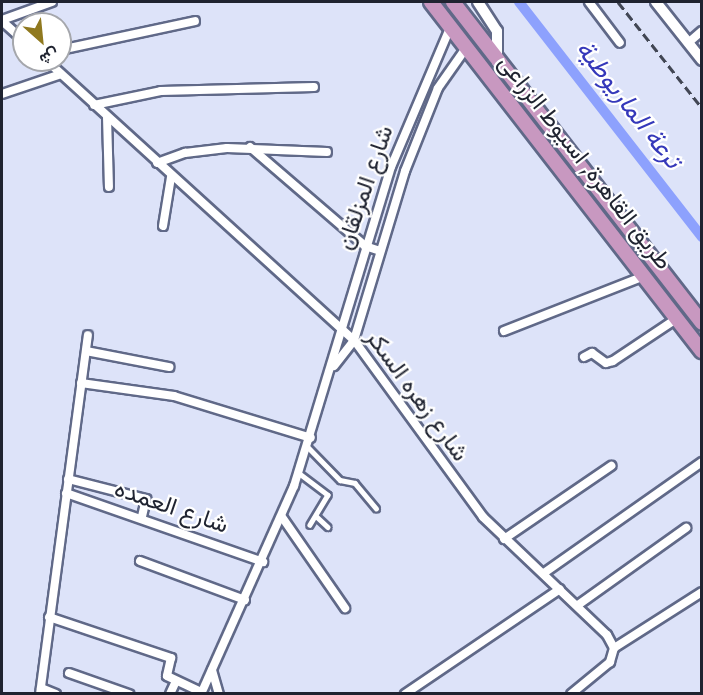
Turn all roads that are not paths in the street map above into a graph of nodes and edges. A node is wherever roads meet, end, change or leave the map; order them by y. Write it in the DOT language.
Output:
graph roads {
  1 [pos="52,2"];
  2 [pos="431,2"];
  3 [pos="453,2"];
  4 [pos="478,2"];
  5 [pos="590,2"];
  6 [pos="656,2"];
  7 [pos="2,21"];
  8 [pos="195,21"];
  9 [pos="450,28"];
  10 [pos="702,31"];
  11 [pos="620,43"];
  12 [pos="688,43"];
  13 [pos="72,47"];
  14 [pos="466,48"];
  15 [pos="434,60"];
  16 [pos="702,60"];
  17 [pos="497,62"];
  18 [pos="448,70"];
  19 [pos="61,74"];
  20 [pos="487,74"];
  21 [pos="314,87"];
  22 [pos="2,94"];
  23 [pos="94,105"];
  24 [pos="107,117"];
  25 [pos="250,147"];
  26 [pos="327,152"];
  27 [pos="157,163"];
  28 [pos="391,167"];
  29 [pos="405,171"];
  30 [pos="171,177"];
  31 [pos="110,187"];
  32 [pos="163,226"];
  33 [pos="365,246"];
  34 [pos="380,250"];
  35 [pos="644,276"];
  36 [pos="676,319"];
  37 [pos="702,323"];
  38 [pos="504,331"];
  39 [pos="344,332"];
  40 [pos="88,335"];
  41 [pos="354,340"];
  42 [pos="86,351"];
  43 [pos="702,351"];
  44 [pos="584,357"];
  45 [pos="334,366"];
  46 [pos="169,367"];
  47 [pos="81,383"];
  48 [pos="310,443"];
  49 [pos="702,462"];
  50 [pos="611,466"];
  51 [pos="299,473"];
  52 [pos="68,479"];
  53 [pos="66,493"];
  54 [pos="376,508"];
  55 [pos="282,516"];
  56 [pos="316,516"];
  57 [pos="142,517"];
  58 [pos="310,525"];
  59 [pos="328,526"];
  60 [pos="686,528"];
  61 [pos="504,538"];
  62 [pos="140,561"];
  63 [pos="263,562"];
  64 [pos="544,573"];
  65 [pos="560,589"];
  66 [pos="702,592"];
  67 [pos="245,600"];
  68 [pos="578,605"];
  69 [pos="345,608"];
  70 [pos="49,617"];
  71 [pos="614,648"];
  72 [pos="212,670"];
  73 [pos="69,673"];
  74 [pos="176,681"];
  75 [pos="40,691"];
  76 [pos="56,693"];
  77 [pos="129,693"];
  78 [pos="170,693"];
  79 [pos="201,693"];
  80 [pos="219,693"];
  81 [pos="405,693"];
  82 [pos="571,693"];
  1 -- 7 [label="street"];
  2 -- 9 [label="highway, طريق القاهرة, اسيوط الزراعى"];
  3 -- 17 [label="highway, طريق القاهرة, اسيوط الزراعى"];
  4 -- 17 [label="street"];
  5 -- 11 [label="street"];
  6 -- 12 [label="street"];
  8 -- 13 [label="street"];
  9 -- 14 [label="highway, طريق القاهرة, اسيوط الزراعى"];
  9 -- 15 [label="street, شارع المزلقان"];
  10 -- 12 [label="street"];
  12 -- 16 [label="street"];
  14 -- 18 [label="street, شارع المزلقان"];
  14 -- 20 [label="highway, طريق القاهرة, اسيوط الزراعى"];
  15 -- 18 [label="street"];
  15 -- 28 [label="street, شارع المزلقان"];
  17 -- 20 [label="highway"];
  17 -- 37 [label="highway, طريق القاهرة, اسيوط الزراعى"];
  18 -- 29 [label="street, شارع المزلقان"];
  19 -- 22 [label="street"];
  19 -- 23 [label="street, شارع زهره السكر"];
  20 -- 35 [label="highway, طريق القاهرة, اسيوط الزراعى"];
  21 -- 23 [label="street"];
  23 -- 24 [label="street, شارع زهره السكر"];
  24 -- 27 [label="street, شارع زهره السكر"];
  24 -- 31 [label="street"];
  25 -- 26 [label="street"];
  25 -- 27 [label="street"];
  25 -- 33 [label="street"];
  27 -- 30 [label="street, شارع زهره السكر"];
  28 -- 29 [label="street"];
  28 -- 33 [label="street, شارع المزلقان"];
  29 -- 34 [label="street, شارع المزلقان"];
  30 -- 32 [label="street"];
  30 -- 39 [label="street, شارع زهره السكر"];
  33 -- 34 [label="street"];
  33 -- 39 [label="street, شارع المزلقان"];
  34 -- 41 [label="street, شارع المزلقان"];
  35 -- 36 [label="highway, طريق القاهرة, اسيوط الزراعى"];
  35 -- 38 [label="street"];
  36 -- 43 [label="highway, طريق القاهرة, اسيوط الزراعى"];
  36 -- 44 [label="street"];
  39 -- 41 [label="street, شارع زهره السكر"];
  39 -- 45 [label="street, شارع المزلقان"];
  40 -- 42 [label="street"];
  41 -- 45 [label="street, شارع المزلقان"];
  41 -- 61 [label="street, شارع زهره السكر"];
  42 -- 46 [label="street"];
  42 -- 47 [label="street"];
  45 -- 48 [label="street, شارع المزلقان"];
  47 -- 48 [label="street"];
  47 -- 52 [label="street"];
  48 -- 51 [label="street, شارع المزلقان"];
  48 -- 54 [label="lane"];
  49 -- 64 [label="street"];
  50 -- 61 [label="street"];
  51 -- 55 [label="street, شارع المزلقان"];
  51 -- 56 [label="lane"];
  52 -- 53 [label="street"];
  52 -- 57 [label="street"];
  53 -- 57 [label="street, شارع العمده"];
  53 -- 70 [label="street"];
  55 -- 63 [label="street, شارع المزلقان"];
  55 -- 69 [label="street"];
  56 -- 58 [label="lane"];
  56 -- 59 [label="lane"];
  57 -- 63 [label="street, شارع العمده"];
  60 -- 68 [label="street"];
  61 -- 64 [label="street, شارع زهره السكر"];
  62 -- 67 [label="street"];
  63 -- 67 [label="street, شارع المزلقان"];
  64 -- 65 [label="street, شارع زهره السكر"];
  65 -- 68 [label="street, شارع زهره السكر"];
  65 -- 81 [label="street"];
  66 -- 71 [label="street"];
  67 -- 72 [label="street, شارع المزلقان"];
  68 -- 71 [label="street, شارع زهره السكر"];
  70 -- 74 [label="street"];
  70 -- 75 [label="street"];
  71 -- 82 [label="street"];
  72 -- 79 [label="street, شارع المزلقان"];
  72 -- 80 [label="street"];
  73 -- 77 [label="street"];
  74 -- 78 [label="street"];
  74 -- 79 [label="street"];
  75 -- 76 [label="street"];
}
